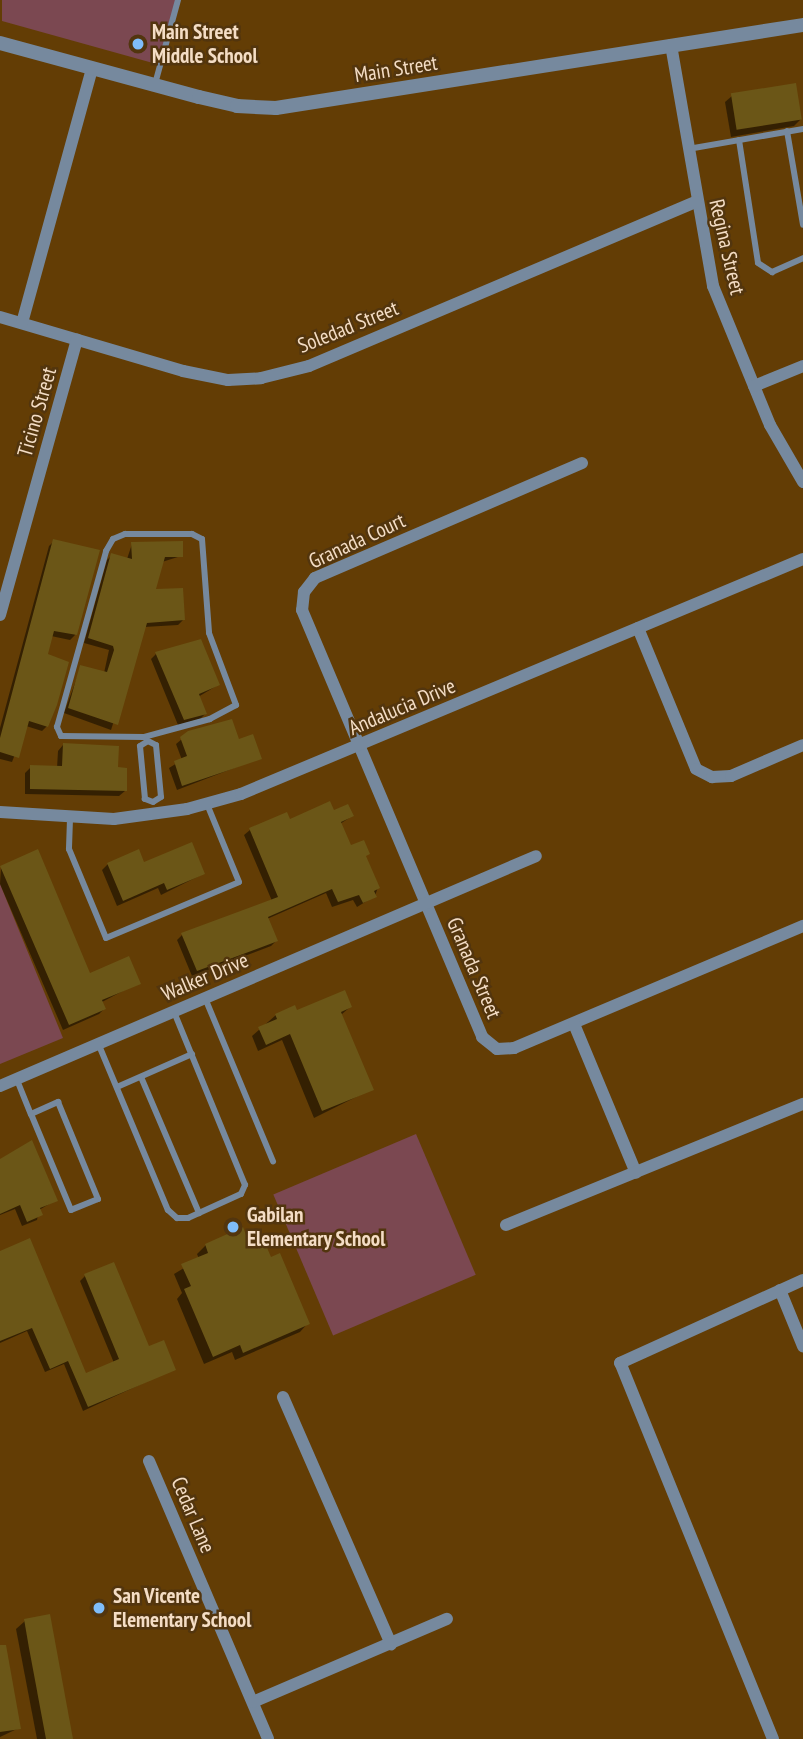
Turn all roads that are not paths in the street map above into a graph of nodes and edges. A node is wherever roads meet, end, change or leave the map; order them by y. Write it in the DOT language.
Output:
graph roads {
  1 [pos="178,0"];
  2 [pos="803,25"];
  3 [pos="803,31"];
  4 [pos="0,43"];
  5 [pos="671,45"];
  6 [pos="92,69"];
  7 [pos="155,85"];
  8 [pos="803,129"];
  9 [pos="788,131"];
  10 [pos="739,140"];
  11 [pos="687,149"];
  12 [pos="696,202"];
  13 [pos="803,225"];
  14 [pos="803,258"];
  15 [pos="0,317"];
  16 [pos="22,323"];
  17 [pos="77,341"];
  18 [pos="803,366"];
  19 [pos="754,386"];
  20 [pos="582,463"];
  21 [pos="803,482"];
  22 [pos="803,559"];
  23 [pos="0,615"];
  24 [pos="638,628"];
  25 [pos="148,739"];
  26 [pos="803,745"];
  27 [pos="359,746"];
  28 [pos="206,804"];
  29 [pos="154,808"];
  30 [pos="0,812"];
  31 [pos="70,819"];
  32 [pos="536,856"];
  33 [pos="426,903"];
  34 [pos="803,926"];
  35 [pos="205,998"];
  36 [pos="174,1011"];
  37 [pos="574,1024"];
  38 [pos="98,1044"];
  39 [pos="191,1054"];
  40 [pos="141,1077"];
  41 [pos="16,1079"];
  42 [pos="0,1086"];
  43 [pos="117,1087"];
  44 [pos="803,1104"];
  45 [pos="31,1114"];
  46 [pos="273,1161"];
  47 [pos="636,1173"];
  48 [pos="199,1213"];
  49 [pos="506,1225"];
  50 [pos="803,1280"];
  51 [pos="780,1290"];
  52 [pos="803,1346"];
  53 [pos="283,1397"];
  54 [pos="149,1461"];
  55 [pos="447,1619"];
  56 [pos="391,1644"];
  57 [pos="253,1702"];
  58 [pos="268,1739"];
  59 [pos="772,1739"];
  1 -- 7 [label="lane"];
  2 -- 3 [label="lane"];
  2 -- 5 [label="street, Main Street"];
  4 -- 6 [label="street, Main Street"];
  5 -- 7 [label="street, Main Street"];
  5 -- 11 [label="street, Regina Street"];
  6 -- 7 [label="street, Main Street"];
  6 -- 16 [label="street"];
  8 -- 9 [label="lane"];
  9 -- 10 [label="lane"];
  9 -- 13 [label="lane"];
  10 -- 11 [label="lane"];
  10 -- 14 [label="lane"];
  11 -- 12 [label="street, Regina Street"];
  12 -- 17 [label="street, Soledad Street"];
  12 -- 19 [label="street, Regina Street"];
  15 -- 16 [label="street, Soledad Street"];
  16 -- 17 [label="street, Soledad Street"];
  17 -- 23 [label="street, Ticino Street"];
  18 -- 19 [label="street"];
  19 -- 21 [label="street, Regina Street"];
  20 -- 27 [label="street, Granada Court"];
  22 -- 24 [label="street, Andalucia Drive"];
  24 -- 26 [label="street"];
  24 -- 27 [label="street, Andalucia Drive"];
  25 -- 25 [label="lane"];
  25 -- 29 [label="lane"];
  25 -- 29 [label="lane"];
  27 -- 28 [label="street, Andalucia Drive"];
  27 -- 33 [label="street, Granada Street"];
  28 -- 29 [label="street, Andalucia Drive"];
  28 -- 31 [label="lane"];
  29 -- 31 [label="street, Andalucia Drive"];
  30 -- 31 [label="street, Andalucia Drive"];
  32 -- 33 [label="street, Walker Drive"];
  33 -- 35 [label="street, Walker Drive"];
  33 -- 37 [label="street, Granada Street"];
  34 -- 37 [label="street, Granada Street"];
  35 -- 36 [label="street, Walker Drive"];
  35 -- 46 [label="lane"];
  36 -- 38 [label="street, Walker Drive"];
  36 -- 39 [label="lane"];
  37 -- 47 [label="street"];
  38 -- 41 [label="street, Walker Drive"];
  38 -- 43 [label="lane"];
  39 -- 40 [label="lane"];
  39 -- 48 [label="lane"];
  40 -- 43 [label="lane"];
  40 -- 48 [label="lane"];
  41 -- 42 [label="street, Walker Drive"];
  41 -- 45 [label="lane"];
  43 -- 48 [label="lane"];
  44 -- 47 [label="street"];
  45 -- 45 [label="lane"];
  47 -- 49 [label="street"];
  50 -- 51 [label="street"];
  51 -- 52 [label="street"];
  51 -- 59 [label="street"];
  53 -- 56 [label="street"];
  54 -- 57 [label="street, Cedar Lane"];
  55 -- 56 [label="street"];
  56 -- 57 [label="street"];
  57 -- 58 [label="street, Cedar Lane"];
}
